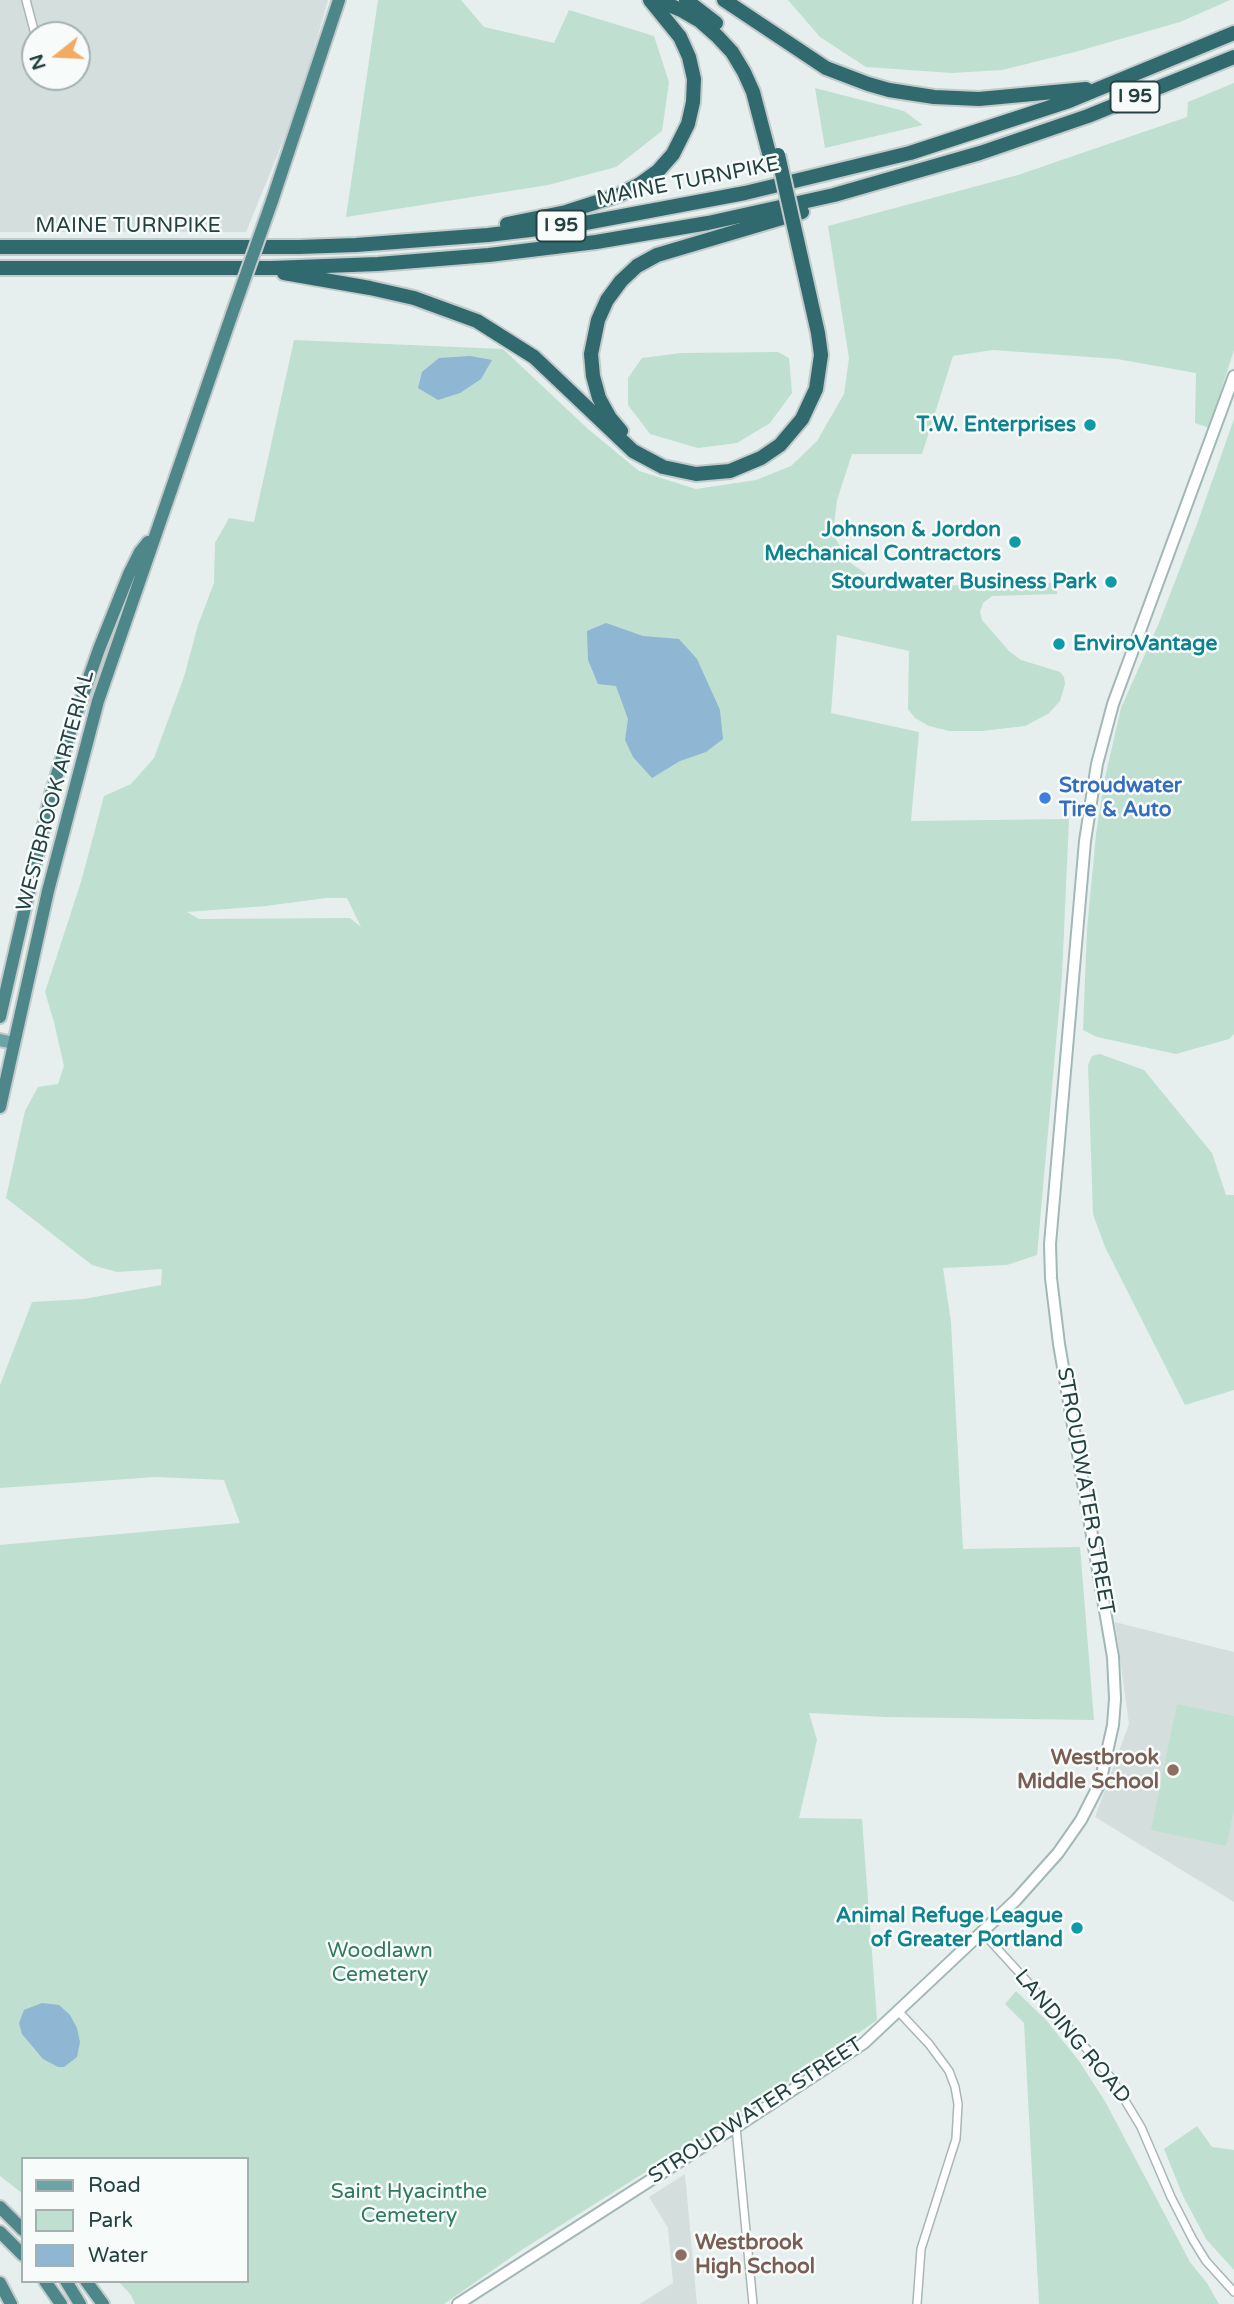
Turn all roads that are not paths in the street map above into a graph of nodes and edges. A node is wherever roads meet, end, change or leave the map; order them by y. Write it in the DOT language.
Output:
graph roads {
  1 [pos="26,0"];
  2 [pos="339,0"];
  3 [pos="650,0"];
  4 [pos="657,0"];
  5 [pos="686,0"];
  6 [pos="724,0"];
  7 [pos="32,21"];
  8 [pos="1234,33"];
  9 [pos="1234,57"];
  10 [pos="1104,87"];
  11 [pos="774,156"];
  12 [pos="834,195"];
  13 [pos="392,242"];
  14 [pos="0,247"];
  15 [pos="0,268"];
  16 [pos="272,268"];
  17 [pos="804,285"];
  18 [pos="1234,376"];
  19 [pos="156,530"];
  20 [pos="0,1017"];
  21 [pos="0,1040"];
  22 [pos="14,1043"];
  23 [pos="0,1107"];
  24 [pos="983,1933"];
  25 [pos="899,2012"];
  26 [pos="736,2127"];
  27 [pos="0,2205"];
  28 [pos="21,2217"];
  29 [pos="21,2228"];
  30 [pos="0,2232"];
  31 [pos="21,2253"];
  32 [pos="0,2283"];
  33 [pos="46,2283"];
  34 [pos="67,2283"];
  35 [pos="87,2283"];
  36 [pos="1234,2292"];
  37 [pos="11,2304"];
  38 [pos="61,2304"];
  39 [pos="80,2304"];
  40 [pos="103,2304"];
  41 [pos="458,2304"];
  42 [pos="753,2304"];
  43 [pos="917,2304"];
  1 -- 7 [label="street"];
  2 -- 19 [label="highway, WESTBROOK ARTERIAL, bridge"];
  3 -- 13 [label="highway"];
  4 -- 11 [label="highway"];
  5 -- 11 [label="highway"];
  6 -- 10 [label="highway"];
  8 -- 10 [label="highway, MAINE TURNPIKE / I 95"];
  9 -- 12 [label="highway, MAINE TURNPIKE / I 95"];
  10 -- 13 [label="highway, MAINE TURNPIKE / I 95"];
  11 -- 17 [label="highway"];
  12 -- 16 [label="highway, MAINE TURNPIKE / I 95"];
  12 -- 17 [label="highway"];
  13 -- 14 [label="highway, MAINE TURNPIKE / I 95"];
  15 -- 16 [label="highway, MAINE TURNPIKE / I 95"];
  16 -- 17 [label="highway"];
  18 -- 24 [label="main road, STROUDWATER STREET"];
  19 -- 20 [label="highway, WESTBROOK ARTERIAL"];
  19 -- 22 [label="highway, WESTBROOK ARTERIAL"];
  21 -- 22 [label="main road"];
  22 -- 23 [label="highway, WESTBROOK ARTERIAL"];
  24 -- 25 [label="main road, STROUDWATER STREET"];
  24 -- 36 [label="street, LANDING ROAD"];
  25 -- 26 [label="main road, STROUDWATER STREET"];
  25 -- 43 [label="street"];
  26 -- 41 [label="main road, STROUDWATER STREET"];
  26 -- 42 [label="street"];
  27 -- 28 [label="highway"];
  27 -- 29 [label="highway"];
  30 -- 31 [label="highway"];
  32 -- 37 [label="highway"];
  33 -- 38 [label="highway"];
  34 -- 39 [label="highway"];
  35 -- 40 [label="highway"];
}
